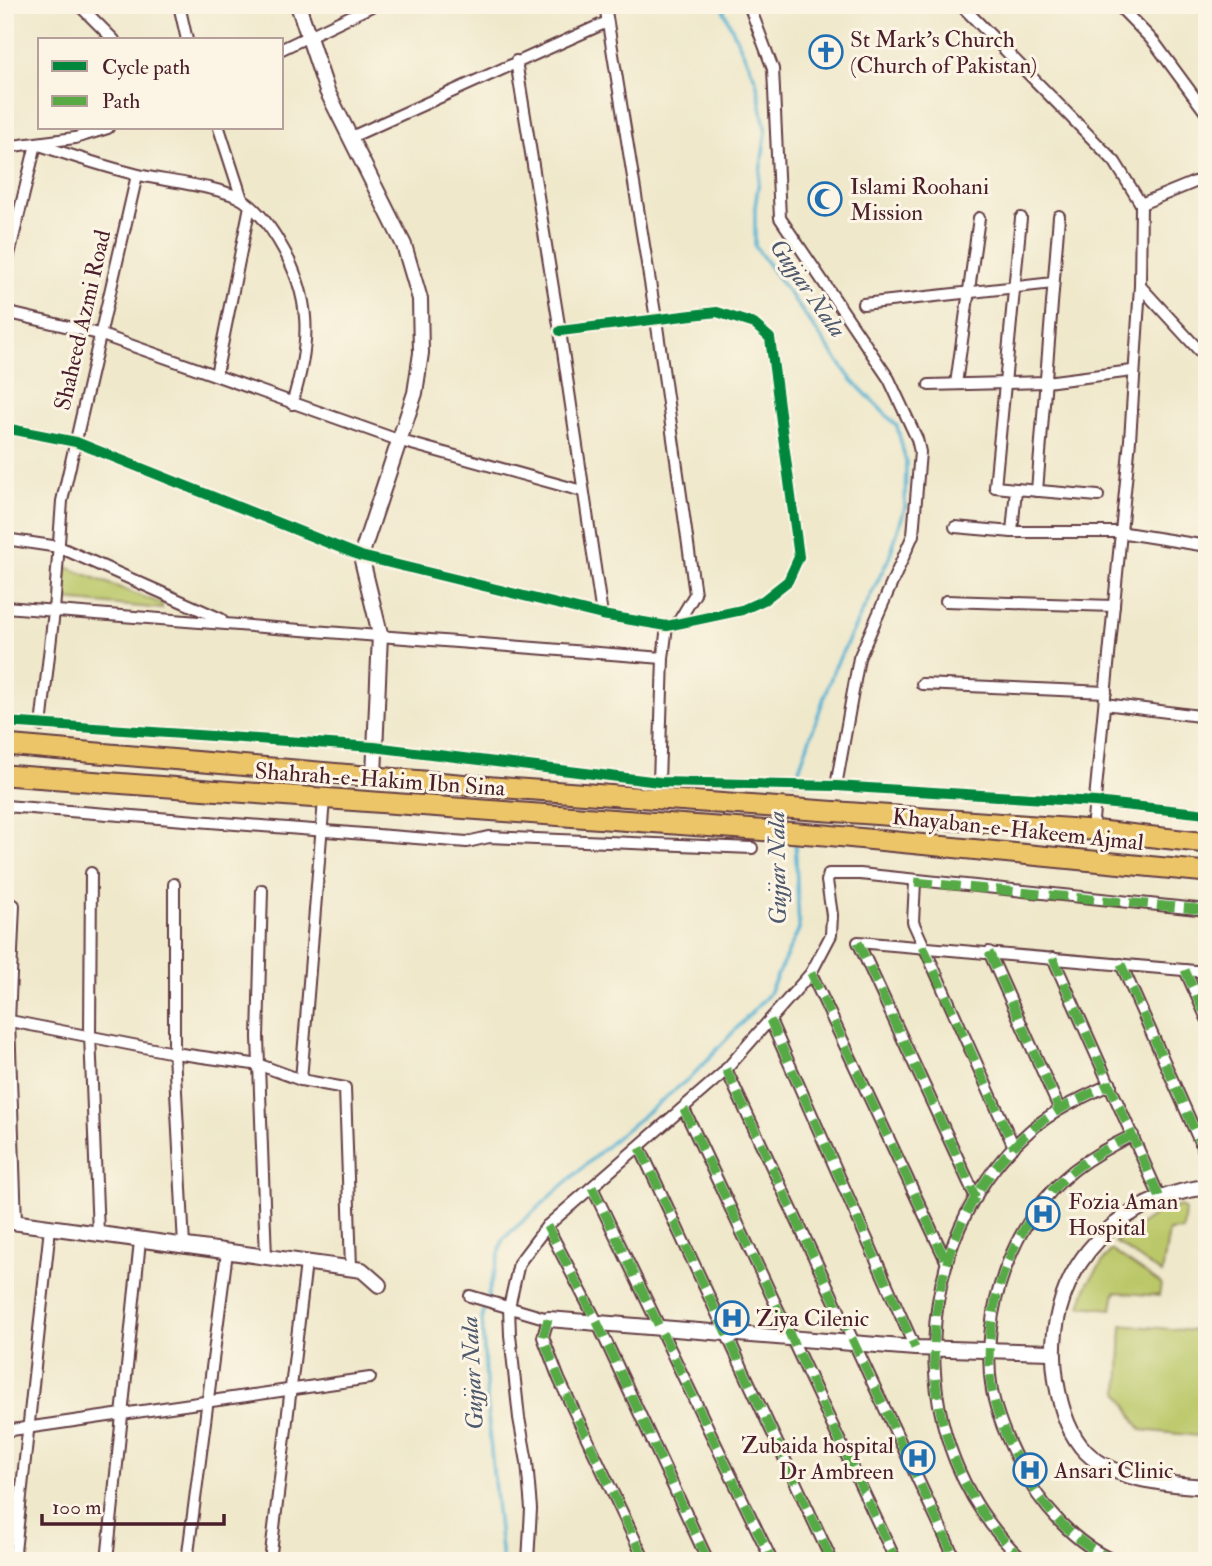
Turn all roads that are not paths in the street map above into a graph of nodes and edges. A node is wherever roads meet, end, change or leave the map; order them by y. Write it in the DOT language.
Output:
graph roads {
  1 [pos="79,5"];
  2 [pos="179,5"];
  3 [pos="298,5"];
  4 [pos="373,5"];
  5 [pos="605,5"];
  6 [pos="749,5"];
  7 [pos="961,5"];
  8 [pos="1118,5"];
  9 [pos="607,22"];
  10 [pos="307,36"];
  11 [pos="112,38"];
  12 [pos="187,38"];
  13 [pos="284,48"];
  14 [pos="516,61"];
  15 [pos="1207,114"];
  16 [pos="99,130"];
  17 [pos="220,130"];
  18 [pos="349,138"];
  19 [pos="36,144"];
  20 [pos="5,147"];
  21 [pos="138,175"];
  22 [pos="1207,177"];
  23 [pos="246,202"];
  24 [pos="1141,204"];
  25 [pos="1059,216"];
  26 [pos="979,218"];
  27 [pos="1021,218"];
  28 [pos="5,271"];
  29 [pos="1053,283"];
  30 [pos="1140,286"];
  31 [pos="1014,287"];
  32 [pos="969,292"];
  33 [pos="863,304"];
  34 [pos="5,312"];
  35 [pos="656,319"];
  36 [pos="560,331"];
  37 [pos="99,334"];
  38 [pos="1207,359"];
  39 [pos="1132,371"];
  40 [pos="216,375"];
  41 [pos="1046,382"];
  42 [pos="1005,383"];
  43 [pos="929,384"];
  44 [pos="956,384"];
  45 [pos="292,404"];
  46 [pos="5,428"];
  47 [pos="401,441"];
  48 [pos="76,442"];
  49 [pos="1016,489"];
  50 [pos="582,491"];
  51 [pos="1037,491"];
  52 [pos="1098,496"];
  53 [pos="955,527"];
  54 [pos="1012,532"];
  55 [pos="1119,533"];
  56 [pos="5,539"];
  57 [pos="1207,546"];
  58 [pos="59,547"];
  59 [pos="360,556"];
  60 [pos="946,601"];
  61 [pos="1114,606"];
  62 [pos="5,607"];
  63 [pos="54,611"];
  64 [pos="602,615"];
  65 [pos="229,623"];
  66 [pos="672,625"];
  67 [pos="380,634"];
  68 [pos="663,658"];
  69 [pos="922,684"];
  70 [pos="1106,691"];
  71 [pos="1105,704"];
  72 [pos="1207,717"];
  73 [pos="5,722"];
  74 [pos="41,726"];
  75 [pos="5,745"];
  76 [pos="374,747"];
  77 [pos="5,775"];
  78 [pos="374,776"];
  79 [pos="659,782"];
  80 [pos="836,786"];
  81 [pos="324,800"];
  82 [pos="1095,802"];
  83 [pos="5,806"];
  84 [pos="835,813"];
  85 [pos="1207,814"];
  86 [pos="1092,830"];
  87 [pos="320,832"];
  88 [pos="825,835"];
  89 [pos="752,839"];
  90 [pos="1207,843"];
  91 [pos="1207,872"];
  92 [pos="91,873"];
  93 [pos="915,882"];
  94 [pos="174,884"];
  95 [pos="262,890"];
  96 [pos="5,905"];
  97 [pos="1207,910"];
  98 [pos="923,946"];
  99 [pos="989,952"];
  100 [pos="1053,958"];
  101 [pos="1121,964"];
  102 [pos="1185,970"];
  103 [pos="811,972"];
  104 [pos="1207,972"];
  105 [pos="1207,1019"];
  106 [pos="769,1020"];
  107 [pos="7,1021"];
  108 [pos="90,1034"];
  109 [pos="174,1053"];
  110 [pos="260,1065"];
  111 [pos="726,1069"];
  112 [pos="301,1080"];
  113 [pos="1111,1084"];
  114 [pos="1059,1108"];
  115 [pos="684,1109"];
  116 [pos="1133,1135"];
  117 [pos="1014,1147"];
  118 [pos="640,1148"];
  119 [pos="1207,1158"];
  120 [pos="592,1187"];
  121 [pos="1207,1187"];
  122 [pos="976,1198"];
  123 [pos="1160,1198"];
  124 [pos="11,1222"];
  125 [pos="547,1226"];
  126 [pos="50,1228"];
  127 [pos="98,1233"];
  128 [pos="140,1241"];
  129 [pos="184,1247"];
  130 [pos="226,1252"];
  131 [pos="266,1258"];
  132 [pos="306,1263"];
  133 [pos="947,1263"];
  134 [pos="351,1268"];
  135 [pos="379,1285"];
  136 [pos="470,1296"];
  137 [pos="505,1305"];
  138 [pos="548,1319"];
  139 [pos="597,1322"];
  140 [pos="659,1326"];
  141 [pos="724,1331"];
  142 [pos="791,1336"];
  143 [pos="852,1342"];
  144 [pos="915,1348"];
  145 [pos="935,1349"];
  146 [pos="989,1352"];
  147 [pos="1052,1352"];
  148 [pos="370,1378"];
  149 [pos="290,1388"];
  150 [pos="207,1401"];
  151 [pos="123,1415"];
  152 [pos="27,1428"];
  153 [pos="5,1431"];
  154 [pos="1207,1486"];
  155 [pos="1023,1560"];
  156 [pos="14,1561"];
  157 [pos="107,1561"];
  158 [pos="187,1561"];
  159 [pos="270,1561"];
  160 [pos="528,1561"];
  161 [pos="645,1561"];
  162 [pos="708,1561"];
  163 [pos="772,1561"];
  164 [pos="832,1561"];
  165 [pos="896,1561"];
  166 [pos="957,1561"];
  167 [pos="1116,1561"];
  1 -- 11 [label="street"];
  2 -- 12 [label="street"];
  3 -- 10 [label="street"];
  4 -- 10 [label="street"];
  5 -- 9 [label="street"];
  6 -- 80 [label="street"];
  7 -- 24 [label="street"];
  8 -- 15 [label="street"];
  9 -- 14 [label="street"];
  9 -- 35 [label="street"];
  10 -- 13 [label="street"];
  10 -- 18 [label="street"];
  14 -- 18 [label="street"];
  14 -- 36 [label="street"];
  16 -- 19 [label="street"];
  17 -- 23 [label="street"];
  18 -- 47 [label="street"];
  19 -- 20 [label="street"];
  19 -- 21 [label="street"];
  19 -- 28 [label="street"];
  21 -- 23 [label="street"];
  21 -- 37 [label="street, Shaheed Azmi Road"];
  22 -- 24 [label="street"];
  23 -- 40 [label="street"];
  23 -- 45 [label="street"];
  24 -- 30 [label="street"];
  25 -- 29 [label="street"];
  26 -- 32 [label="street"];
  27 -- 31 [label="street"];
  29 -- 31 [label="street"];
  29 -- 41 [label="street"];
  30 -- 38 [label="street"];
  30 -- 39 [label="street"];
  31 -- 32 [label="street"];
  31 -- 42 [label="street"];
  32 -- 33 [label="street"];
  32 -- 44 [label="street"];
  34 -- 37 [label="street"];
  35 -- 36 [label="street"];
  35 -- 66 [label="street"];
  35 -- 66 [label="street"];
  36 -- 50 [label="street"];
  37 -- 40 [label="street"];
  37 -- 48 [label="street, Shaheed Azmi Road"];
  39 -- 41 [label="street"];
  39 -- 55 [label="street"];
  40 -- 45 [label="street"];
  41 -- 42 [label="street"];
  41 -- 51 [label="street"];
  42 -- 44 [label="street"];
  42 -- 49 [label="street"];
  43 -- 44 [label="street"];
  45 -- 47 [label="street"];
  46 -- 48 [label="street"];
  47 -- 50 [label="street"];
  47 -- 59 [label="street"];
  48 -- 58 [label="street, Shaheed Azmi Road"];
  48 -- 59 [label="street"];
  49 -- 51 [label="street"];
  49 -- 54 [label="street"];
  50 -- 64 [label="street"];
  51 -- 52 [label="street"];
  53 -- 54 [label="street"];
  54 -- 55 [label="street"];
  55 -- 57 [label="street"];
  55 -- 61 [label="street"];
  56 -- 58 [label="street"];
  58 -- 63 [label="street, Shaheed Azmi Road"];
  58 -- 65 [label="street"];
  59 -- 64 [label="street"];
  59 -- 67 [label="street"];
  60 -- 61 [label="street"];
  61 -- 70 [label="street"];
  62 -- 63 [label="street"];
  63 -- 65 [label="street"];
  63 -- 74 [label="street, Shaheed Azmi Road"];
  64 -- 66 [label="street"];
  65 -- 67 [label="street"];
  66 -- 68 [label="street"];
  67 -- 68 [label="street"];
  67 -- 76 [label="street"];
  68 -- 79 [label="street"];
  69 -- 70 [label="street"];
  70 -- 71 [label="street"];
  71 -- 72 [label="street"];
  71 -- 82 [label="street"];
  73 -- 74 [label="street"];
  74 -- 76 [label="street"];
  75 -- 78 [label="highway, Shahrah-e-Hakim Ibn Sina"];
  76 -- 78 [label="street"];
  76 -- 79 [label="street"];
  77 -- 81 [label="highway, Shahrah-e-Hakim Ibn Sina"];
  78 -- 84 [label="highway, Shahrah-e-Hakim Ibn Sina"];
  79 -- 80 [label="street"];
  80 -- 82 [label="street"];
  81 -- 87 [label="street"];
  81 -- 89 [label="highway, Shahrah-e-Hakim Ibn Sina"];
  82 -- 85 [label="street"];
  82 -- 86 [label="street"];
  83 -- 87 [label="street"];
  84 -- 86 [label="highway, Khayaban-e-Hakeem Ajmal"];
  86 -- 90 [label="highway, Khayaban-e-Hakeem Ajmal"];
  87 -- 89 [label="street"];
  87 -- 112 [label="street"];
  88 -- 89 [label="highway, Shahrah-e-Hakim Ibn Sina"];
  88 -- 91 [label="highway, Khayaban-e-Hakeem Ajmal"];
  92 -- 108 [label="street"];
  93 -- 97 [label="street"];
  93 -- 98 [label="street"];
  93 -- 103 [label="street"];
  94 -- 109 [label="street"];
  95 -- 110 [label="street"];
  96 -- 107 [label="street"];
  98 -- 99 [label="street"];
  98 -- 117 [label="street"];
  98 -- 122 [label="street"];
  99 -- 100 [label="street"];
  99 -- 114 [label="street"];
  100 -- 101 [label="street"];
  100 -- 113 [label="street"];
  101 -- 102 [label="street"];
  101 -- 119 [label="street"];
  102 -- 104 [label="street"];
  102 -- 105 [label="street"];
  103 -- 106 [label="street"];
  103 -- 133 [label="street"];
  106 -- 111 [label="street"];
  106 -- 144 [label="street"];
  107 -- 108 [label="street"];
  107 -- 124 [label="street"];
  108 -- 109 [label="street"];
  108 -- 127 [label="street"];
  109 -- 110 [label="street"];
  109 -- 129 [label="street"];
  110 -- 112 [label="street"];
  110 -- 131 [label="street"];
  111 -- 115 [label="street"];
  111 -- 143 [label="street"];
  112 -- 134 [label="street"];
  113 -- 114 [label="street"];
  113 -- 116 [label="street"];
  114 -- 117 [label="street"];
  115 -- 118 [label="street"];
  115 -- 142 [label="street"];
  116 -- 123 [label="street"];
  116 -- 146 [label="street"];
  117 -- 122 [label="street"];
  118 -- 120 [label="street"];
  118 -- 141 [label="street"];
  120 -- 125 [label="street"];
  120 -- 140 [label="street"];
  121 -- 123 [label="street"];
  122 -- 133 [label="street"];
  123 -- 147 [label="street"];
  124 -- 126 [label="street"];
  125 -- 137 [label="street"];
  125 -- 139 [label="street"];
  126 -- 127 [label="street"];
  126 -- 152 [label="street"];
  127 -- 128 [label="street"];
  128 -- 129 [label="street"];
  128 -- 151 [label="street"];
  129 -- 130 [label="street"];
  130 -- 131 [label="street"];
  130 -- 150 [label="street"];
  131 -- 132 [label="street"];
  132 -- 134 [label="street"];
  132 -- 149 [label="street"];
  133 -- 145 [label="street"];
  134 -- 135 [label="street"];
  136 -- 137 [label="street"];
  137 -- 138 [label="street"];
  137 -- 160 [label="street"];
  138 -- 139 [label="street"];
  138 -- 161 [label="street"];
  139 -- 140 [label="street"];
  139 -- 162 [label="street"];
  140 -- 141 [label="street"];
  140 -- 163 [label="street"];
  141 -- 142 [label="street"];
  141 -- 164 [label="street"];
  142 -- 143 [label="street"];
  142 -- 165 [label="street"];
  143 -- 144 [label="street"];
  143 -- 166 [label="street"];
  144 -- 145 [label="street"];
  145 -- 146 [label="street"];
  145 -- 155 [label="street"];
  146 -- 147 [label="street"];
  146 -- 167 [label="street"];
  147 -- 154 [label="street"];
  148 -- 149 [label="street"];
  149 -- 150 [label="street"];
  149 -- 159 [label="street"];
  150 -- 151 [label="street"];
  150 -- 158 [label="street"];
  151 -- 152 [label="street"];
  151 -- 157 [label="street"];
  152 -- 153 [label="street"];
  152 -- 156 [label="street"];
}
